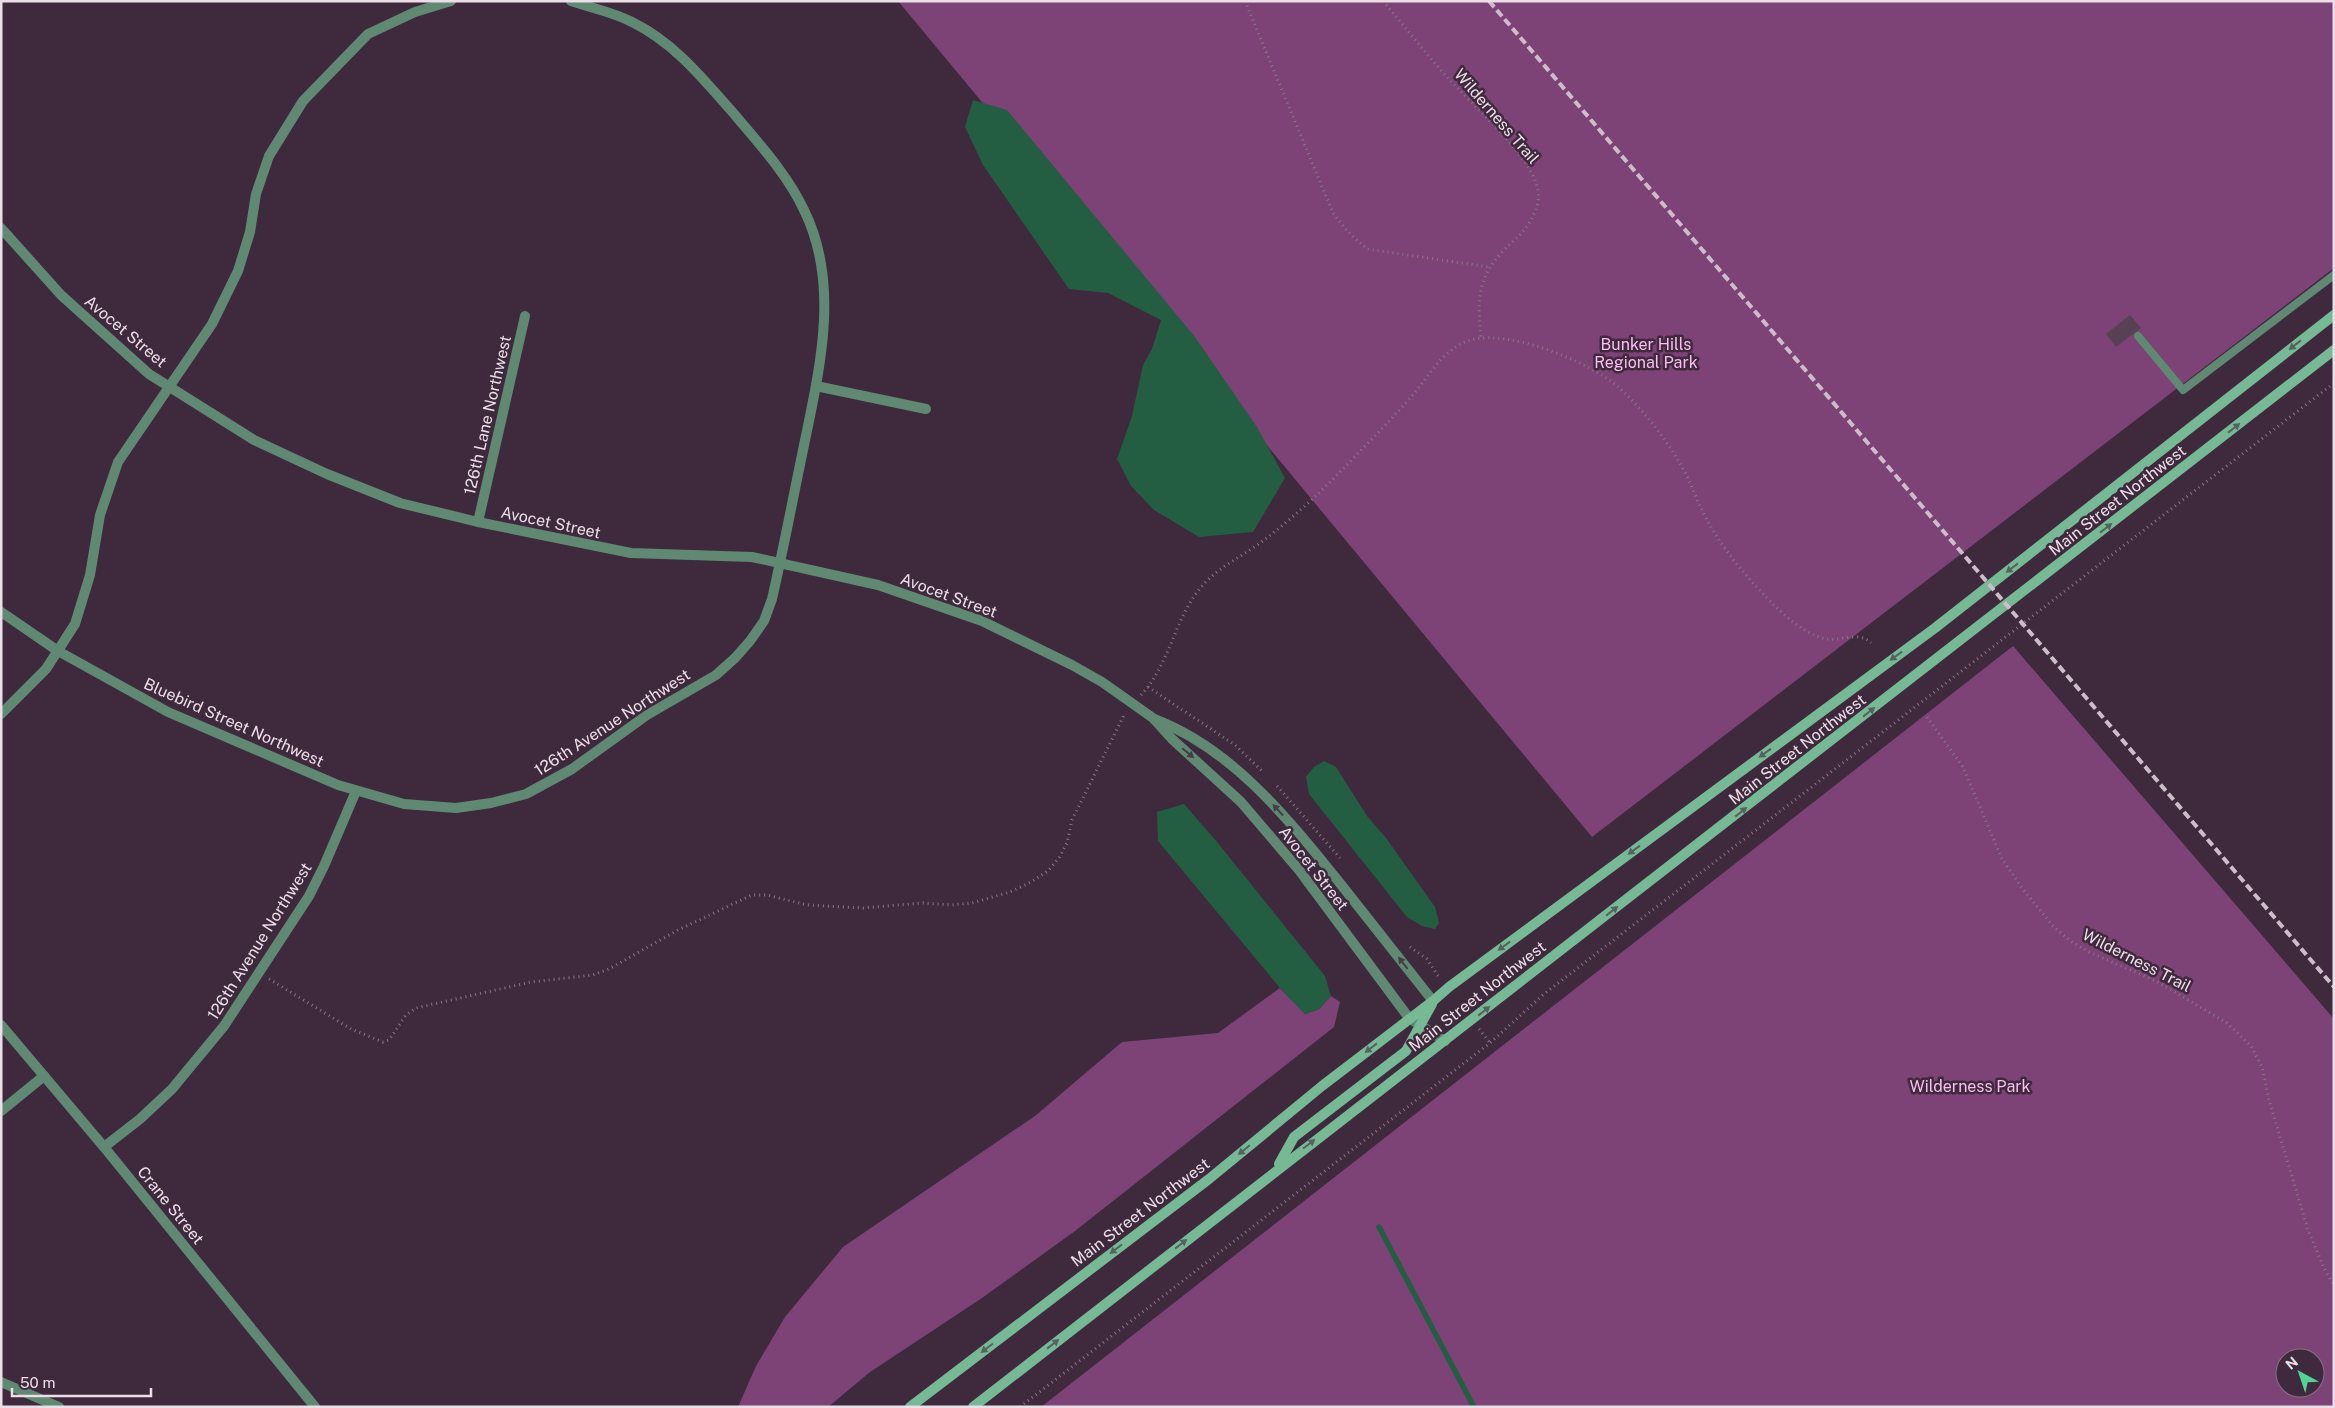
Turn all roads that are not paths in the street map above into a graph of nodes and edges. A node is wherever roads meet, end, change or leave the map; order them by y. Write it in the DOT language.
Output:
graph roads {
  1 [pos="451,1"];
  2 [pos="571,1"];
  3 [pos="1,228"];
  4 [pos="2334,275"];
  5 [pos="2334,314"];
  6 [pos="525,316"];
  7 [pos="2138,336"];
  8 [pos="2334,350"];
  9 [pos="816,386"];
  10 [pos="171,387"];
  11 [pos="926,409"];
  12 [pos="478,522"];
  13 [pos="780,563"];
  14 [pos="1,612"];
  15 [pos="58,651"];
  16 [pos="1,714"];
  17 [pos="1153,718"];
  18 [pos="356,791"];
  19 [pos="1433,1001"];
  20 [pos="1410,1018"];
  21 [pos="1,1025"];
  22 [pos="1420,1025"];
  23 [pos="1445,1041"];
  24 [pos="44,1076"];
  25 [pos="1,1111"];
  26 [pos="104,1147"];
  27 [pos="1277,1168"];
  28 [pos="1,1382"];
  29 [pos="59,1407"];
  30 [pos="315,1407"];
  31 [pos="910,1407"];
  32 [pos="973,1407"];
  1 -- 10 [label="street"];
  2 -- 9 [label="street, 126th Avenue Northwest"];
  3 -- 10 [label="street, Avocet Street"];
  4 -- 7 [label="lane"];
  5 -- 19 [label="main road, Main Street Northwest, one-way"];
  6 -- 12 [label="street, 126th Lane Northwest"];
  23 -- 8 [label="main road, Main Street Northwest, one-way"];
  9 -- 11 [label="street"];
  9 -- 13 [label="street, 126th Avenue Northwest"];
  10 -- 12 [label="street, Avocet Street"];
  10 -- 15 [label="street"];
  12 -- 13 [label="street, Avocet Street"];
  13 -- 17 [label="street, Avocet Street"];
  13 -- 18 [label="street, 126th Avenue Northwest"];
  14 -- 15 [label="street, Bluebird Street Northwest"];
  15 -- 16 [label="street"];
  15 -- 18 [label="street, Bluebird Street Northwest"];
  19 -- 17 [label="street, Avocet Street, one-way"];
  17 -- 20 [label="street, Avocet Street, one-way"];
  18 -- 26 [label="street, 126th Avenue Northwest"];
  19 -- 20 [label="main road, Main Street Northwest"];
  19 -- 22 [label="main road, Main Street Northwest"];
  20 -- 22 [label="street, Avocet Street"];
  20 -- 31 [label="main road, Main Street Northwest, one-way"];
  21 -- 24 [label="street, Crane Street"];
  22 -- 23 [label="street, Avocet Street"];
  22 -- 27 [label="main road, Main Street Northwest"];
  27 -- 23 [label="main road, Main Street Northwest, one-way"];
  24 -- 25 [label="street"];
  24 -- 26 [label="street, Crane Street"];
  26 -- 30 [label="street, Crane Street"];
  32 -- 27 [label="main road, Main Street Northwest, one-way"];
  28 -- 29 [label="street"];
}
